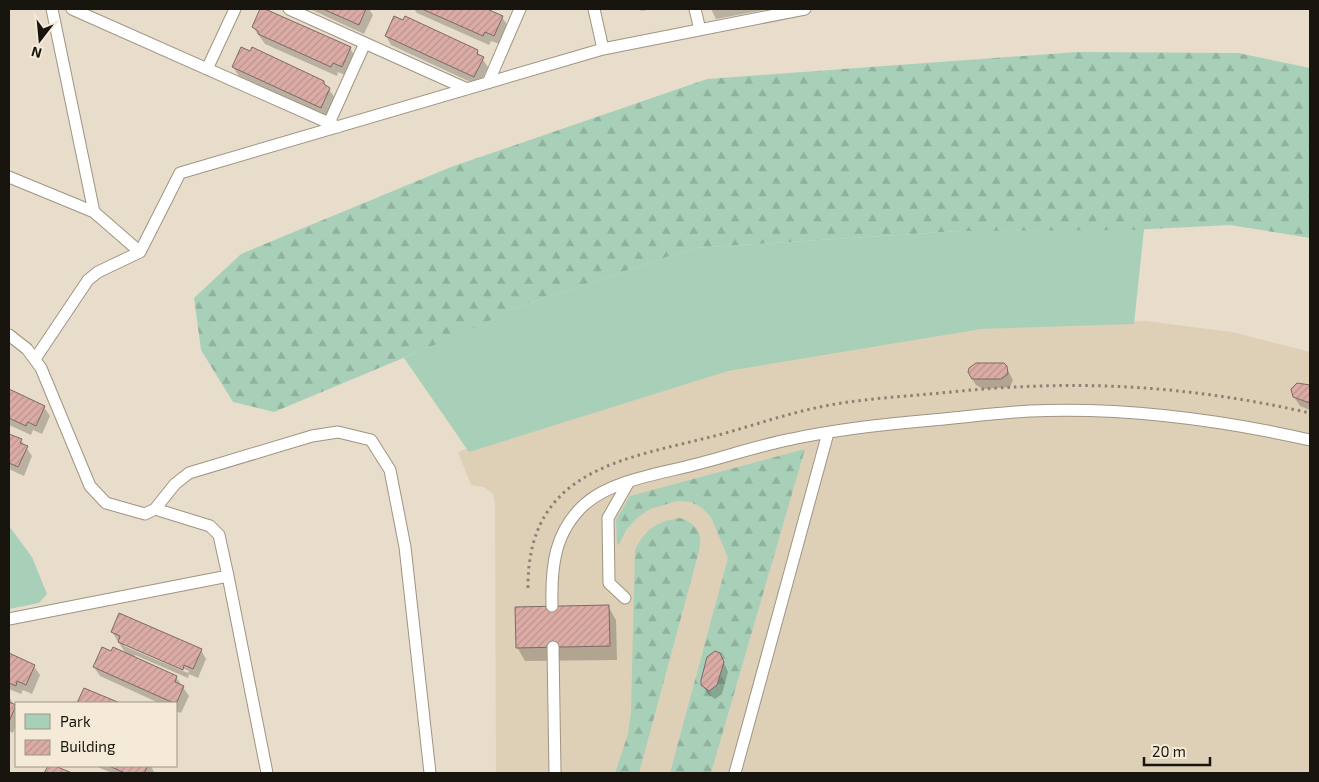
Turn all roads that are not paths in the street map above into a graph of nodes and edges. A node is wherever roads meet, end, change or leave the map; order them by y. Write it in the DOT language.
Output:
graph roads {
  1 [pos="52,9"];
  2 [pos="72,9"];
  3 [pos="235,9"];
  4 [pos="289,9"];
  5 [pos="520,9"];
  6 [pos="594,9"];
  7 [pos="695,9"];
  8 [pos="805,9"];
  9 [pos="700,30"];
  10 [pos="365,43"];
  11 [pos="603,49"];
  12 [pos="207,69"];
  13 [pos="488,83"];
  14 [pos="467,90"];
  15 [pos="334,125"];
  16 [pos="9,177"];
  17 [pos="94,212"];
  18 [pos="140,252"];
  19 [pos="9,335"];
  20 [pos="35,358"];
  21 [pos="828,433"];
  22 [pos="1310,440"];
  23 [pos="628,483"];
  24 [pos="155,509"];
  25 [pos="228,576"];
  26 [pos="625,598"];
  27 [pos="552,606"];
  28 [pos="9,619"];
  29 [pos="553,647"];
  30 [pos="267,773"];
  31 [pos="430,773"];
  32 [pos="555,773"];
  33 [pos="735,773"];
  1 -- 17 [label="lane"];
  2 -- 12 [label="lane"];
  3 -- 12 [label="lane"];
  4 -- 10 [label="lane"];
  5 -- 13 [label="lane"];
  6 -- 11 [label="lane"];
  7 -- 9 [label="lane"];
  8 -- 9 [label="lane"];
  9 -- 11 [label="lane"];
  10 -- 14 [label="lane"];
  10 -- 15 [label="lane"];
  11 -- 13 [label="lane"];
  12 -- 15 [label="lane"];
  13 -- 14 [label="lane"];
  14 -- 15 [label="lane"];
  15 -- 18 [label="lane"];
  16 -- 17 [label="lane"];
  17 -- 18 [label="lane"];
  18 -- 20 [label="lane"];
  19 -- 20 [label="lane"];
  20 -- 24 [label="lane"];
  21 -- 22 [label="lane"];
  21 -- 23 [label="lane"];
  21 -- 33 [label="lane"];
  23 -- 26 [label="lane"];
  23 -- 27 [label="lane"];
  24 -- 25 [label="lane"];
  24 -- 31 [label="lane"];
  25 -- 28 [label="lane"];
  25 -- 30 [label="lane"];
  29 -- 32 [label="lane"];
}
